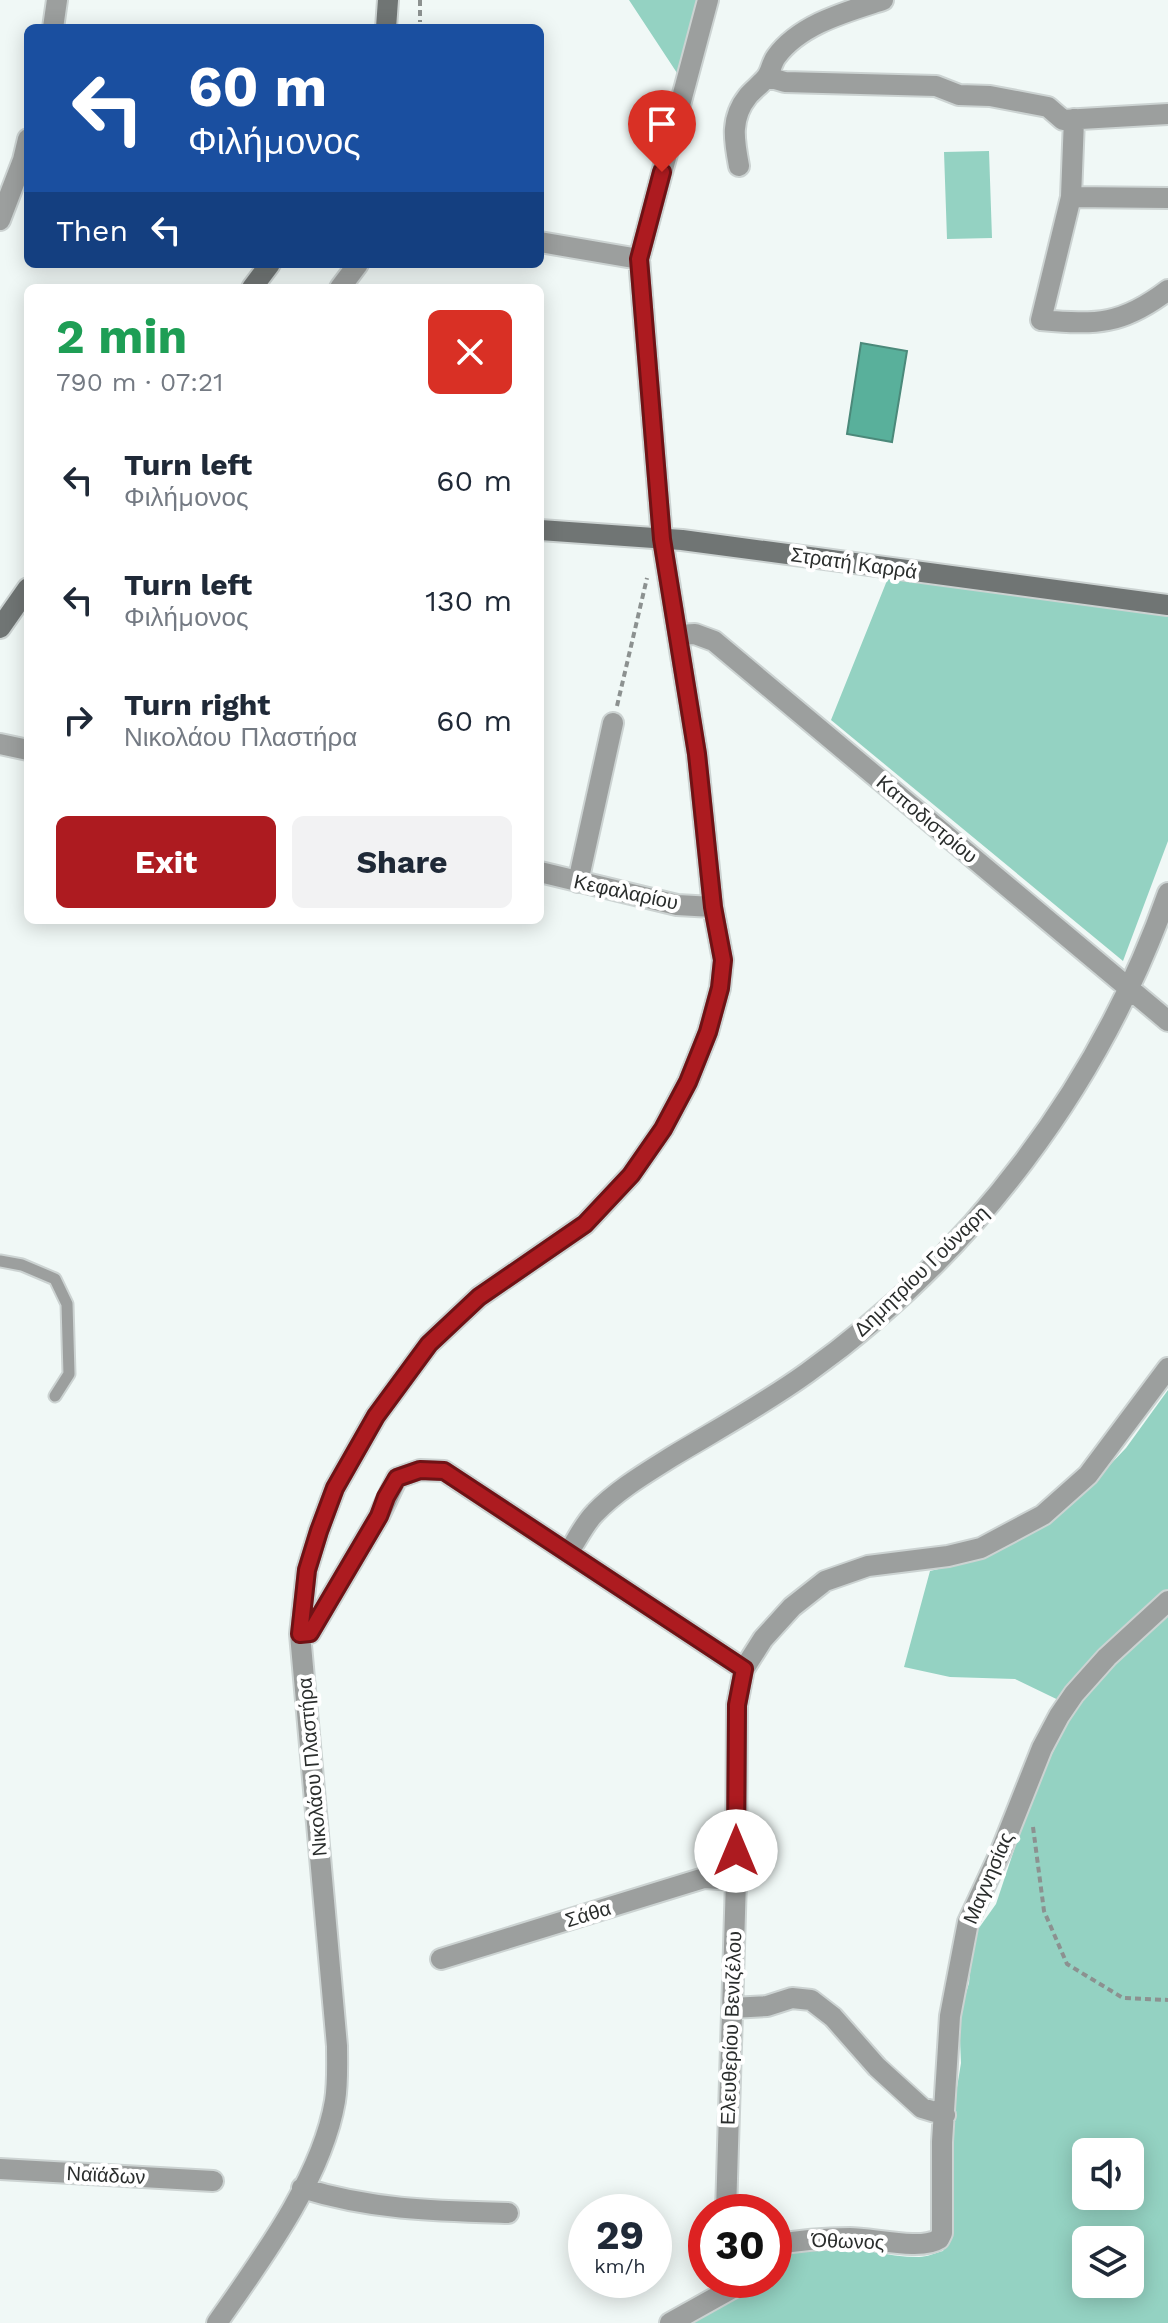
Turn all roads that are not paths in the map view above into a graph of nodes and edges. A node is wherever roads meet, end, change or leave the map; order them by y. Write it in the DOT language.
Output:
graph roads {
  1 [pos="57,0"];
  2 [pos="388,0"];
  3 [pos="708,0"];
  4 [pos="883,0"];
  5 [pos="54,24"];
  6 [pos="386,24"];
  7 [pos="768,77"];
  8 [pos="1168,114"];
  9 [pos="1074,119"];
  10 [pos="24,156"];
  11 [pos="739,166"];
  12 [pos="1071,197"];
  13 [pos="1168,198"];
  14 [pos="0,220"];
  15 [pos="544,243"];
  16 [pos="639,259"];
  17 [pos="1168,290"];
  18 [pos="544,530"];
  19 [pos="662,539"];
  20 [pos="24,594"];
  21 [pos="1168,605"];
  22 [pos="0,628"];
  23 [pos="678,635"];
  24 [pos="613,723"];
  25 [pos="0,744"];
  26 [pos="24,749"];
  27 [pos="544,873"];
  28 [pos="578,882"];
  29 [pos="1168,893"];
  30 [pos="713,907"];
  31 [pos="1130,989"];
  32 [pos="1168,1021"];
  33 [pos="0,1261"];
  34 [pos="1168,1368"];
  35 [pos="55,1396"];
  36 [pos="568,1553"];
  37 [pos="1168,1601"];
  38 [pos="300,1634"];
  39 [pos="744,1669"];
  40 [pos="736,1880"];
  41 [pos="441,1959"];
  42 [pos="732,2008"];
  43 [pos="945,2115"];
  44 [pos="0,2169"];
  45 [pos="213,2181"];
  46 [pos="302,2188"];
  47 [pos="727,2194"];
  48 [pos="508,2213"];
  49 [pos="792,2241"];
  50 [pos="923,2244"];
  51 [pos="715,2298"];
  52 [pos="217,2323"];
  53 [pos="670,2323"];
  1 -- 5 [label="street"];
  2 -- 6 [label="street"];
  3 -- 16 [label="street, Νικολάου Πλαστήρα"];
  4 -- 7 [label="street"];
  7 -- 9 [label="street"];
  7 -- 11 [label="street"];
  8 -- 9 [label="street"];
  9 -- 12 [label="street"];
  10 -- 14 [label="street"];
  12 -- 13 [label="street"];
  12 -- 17 [label="street"];
  15 -- 16 [label="street"];
  16 -- 19 [label="street, Νικολάου Πλαστήρα"];
  18 -- 19 [label="street, Στρατή Καρρά"];
  19 -- 21 [label="street, Στρατή Καρρά"];
  19 -- 23 [label="street, Νικολάου Πλαστήρα"];
  20 -- 22 [label="street"];
  23 -- 30 [label="street, Νικολάου Πλαστήρα"];
  23 -- 31 [label="street, Καποδιστρίου"];
  24 -- 28 [label="street"];
  25 -- 26 [label="street"];
  27 -- 28 [label="street, Κεφαλαρίου"];
  28 -- 30 [label="street, Κεφαλαρίου"];
  29 -- 31 [label="street, Δημητρίου Γούναρη"];
  30 -- 38 [label="street, Νικολάου Πλαστήρα"];
  31 -- 32 [label="street, Καποδιστρίου"];
  31 -- 36 [label="street, Δημητρίου Γούναρη"];
  33 -- 35 [label="lane"];
  34 -- 39 [label="street, Ελευθερίου Βενιζέλου"];
  36 -- 38 [label="street"];
  36 -- 39 [label="street"];
  37 -- 43 [label="street, Μαγνησίας"];
  38 -- 46 [label="street, Νικολάου Πλαστήρα"];
  39 -- 40 [label="street, Ελευθερίου Βενιζέλου"];
  40 -- 41 [label="street, Σάθα"];
  40 -- 42 [label="street, Ελευθερίου Βενιζέλου"];
  42 -- 43 [label="street"];
  42 -- 47 [label="street, Ελευθερίου Βενιζέλου"];
  43 -- 50 [label="street, Μαγνησίας"];
  44 -- 45 [label="street, Ναϊάδων"];
  46 -- 48 [label="street"];
  46 -- 52 [label="street, Νικολάου Πλαστήρα"];
  49 -- 50 [label="street, Όθωνος"];
  51 -- 53 [label="street"];
}
